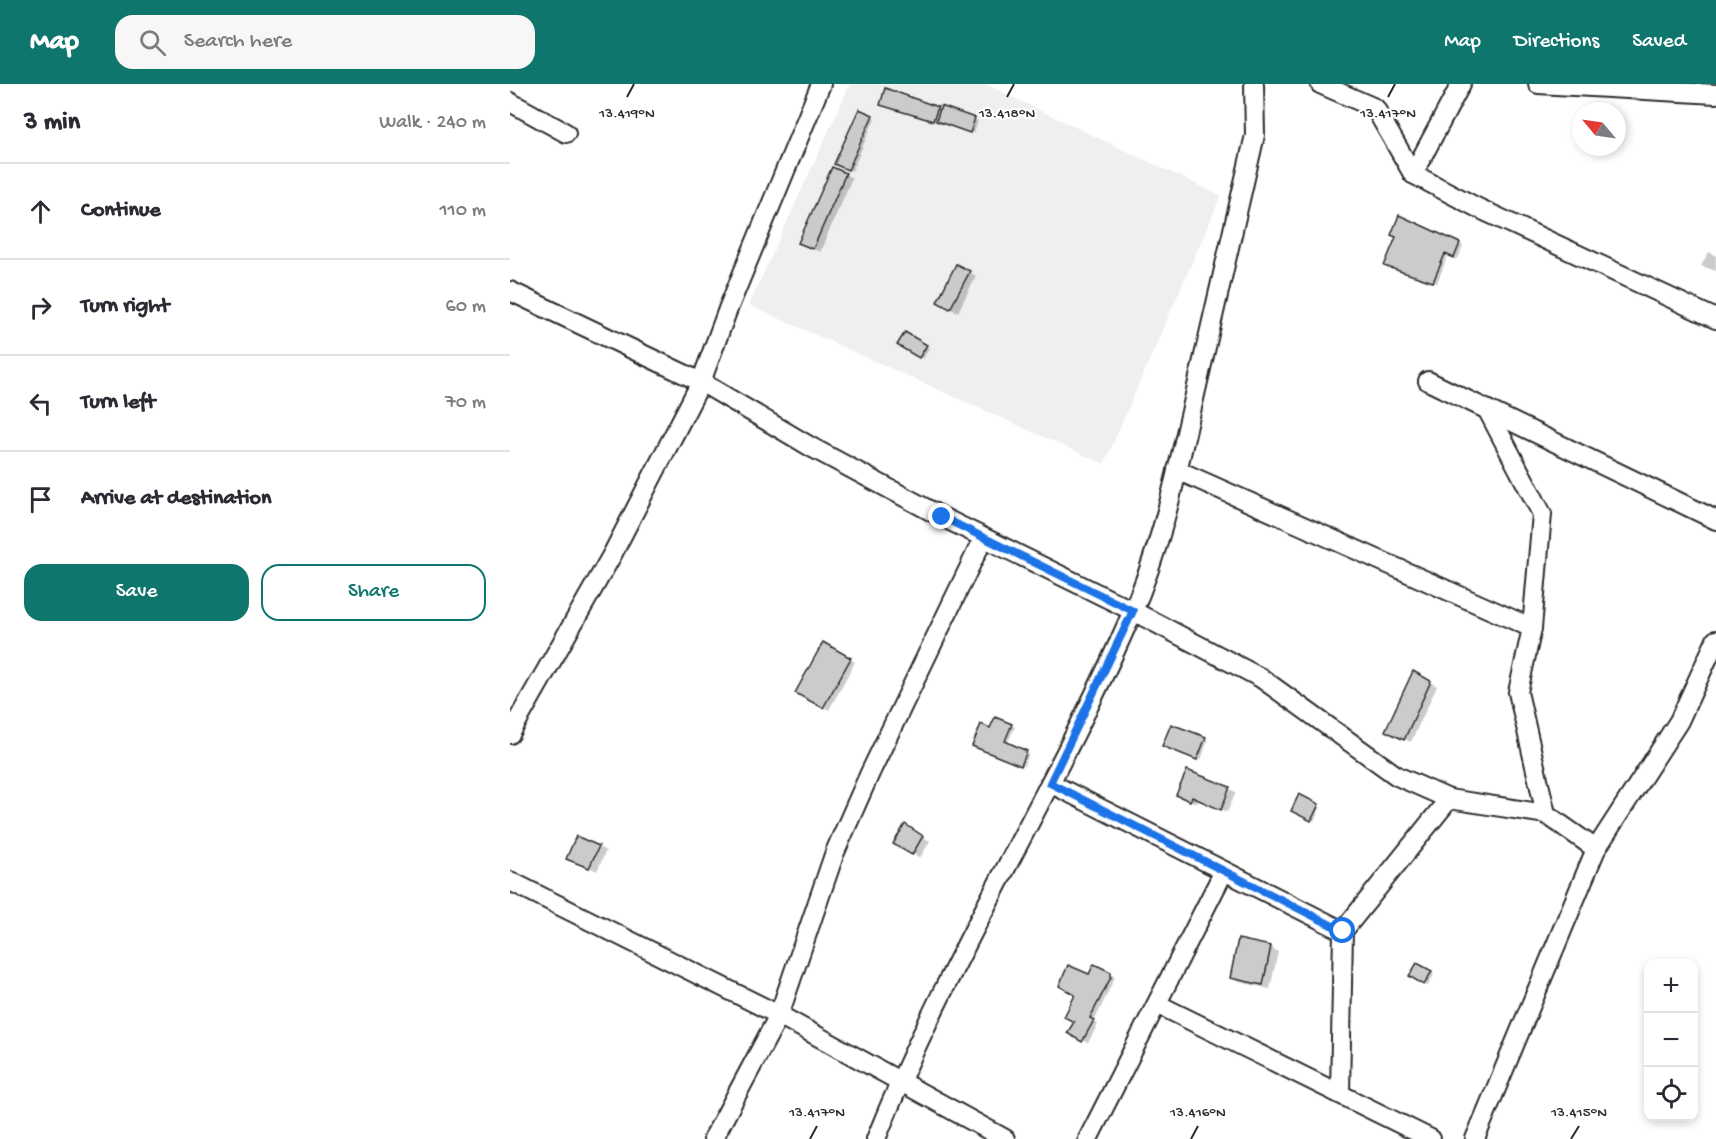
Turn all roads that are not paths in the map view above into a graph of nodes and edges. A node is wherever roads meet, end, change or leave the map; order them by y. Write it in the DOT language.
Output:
graph roads {
  1 [pos="821,84"];
  2 [pos="1255,84"];
  3 [pos="1320,84"];
  4 [pos="1461,84"];
  5 [pos="1538,84"];
  6 [pos="1716,94"];
  7 [pos="510,102"];
  8 [pos="566,133"];
  9 [pos="1413,174"];
  10 [pos="510,291"];
  11 [pos="1716,319"];
  12 [pos="1428,381"];
  13 [pos="701,382"];
  14 [pos="1488,411"];
  15 [pos="1177,470"];
  16 [pos="1716,520"];
  17 [pos="983,539"];
  18 [pos="1133,611"];
  19 [pos="1532,628"];
  20 [pos="1716,640"];
  21 [pos="510,734"];
  22 [pos="1050,783"];
  23 [pos="1449,799"];
  24 [pos="1546,814"];
  25 [pos="1596,849"];
  26 [pos="1224,871"];
  27 [pos="510,881"];
  28 [pos="1343,931"];
  29 [pos="1157,1004"];
  30 [pos="779,1015"];
  31 [pos="900,1081"];
  32 [pos="1340,1094"];
  33 [pos="713,1139"];
  34 [pos="876,1139"];
  35 [pos="1005,1139"];
  36 [pos="1088,1139"];
  37 [pos="1431,1139"];
  38 [pos="1475,1139"];
  1 -- 13 [label="street"];
  2 -- 15 [label="street"];
  3 -- 9 [label="street"];
  4 -- 9 [label="street"];
  5 -- 6 [label="street"];
  7 -- 8 [label="street"];
  9 -- 11 [label="street"];
  10 -- 13 [label="street"];
  12 -- 14 [label="street"];
  13 -- 17 [label="street"];
  13 -- 21 [label="street"];
  14 -- 16 [label="street"];
  14 -- 19 [label="street"];
  15 -- 18 [label="street"];
  15 -- 19 [label="street"];
  17 -- 18 [label="street"];
  17 -- 30 [label="street"];
  18 -- 22 [label="street"];
  18 -- 23 [label="street"];
  19 -- 24 [label="street"];
  20 -- 25 [label="street"];
  22 -- 26 [label="street"];
  22 -- 31 [label="street"];
  23 -- 24 [label="street"];
  23 -- 28 [label="street"];
  24 -- 25 [label="street"];
  25 -- 38 [label="street"];
  26 -- 28 [label="street"];
  26 -- 29 [label="street"];
  27 -- 30 [label="street"];
  28 -- 32 [label="street"];
  29 -- 32 [label="street"];
  29 -- 36 [label="street"];
  30 -- 31 [label="street"];
  30 -- 33 [label="street"];
  31 -- 34 [label="street"];
  31 -- 35 [label="street"];
  32 -- 37 [label="street"];
}
